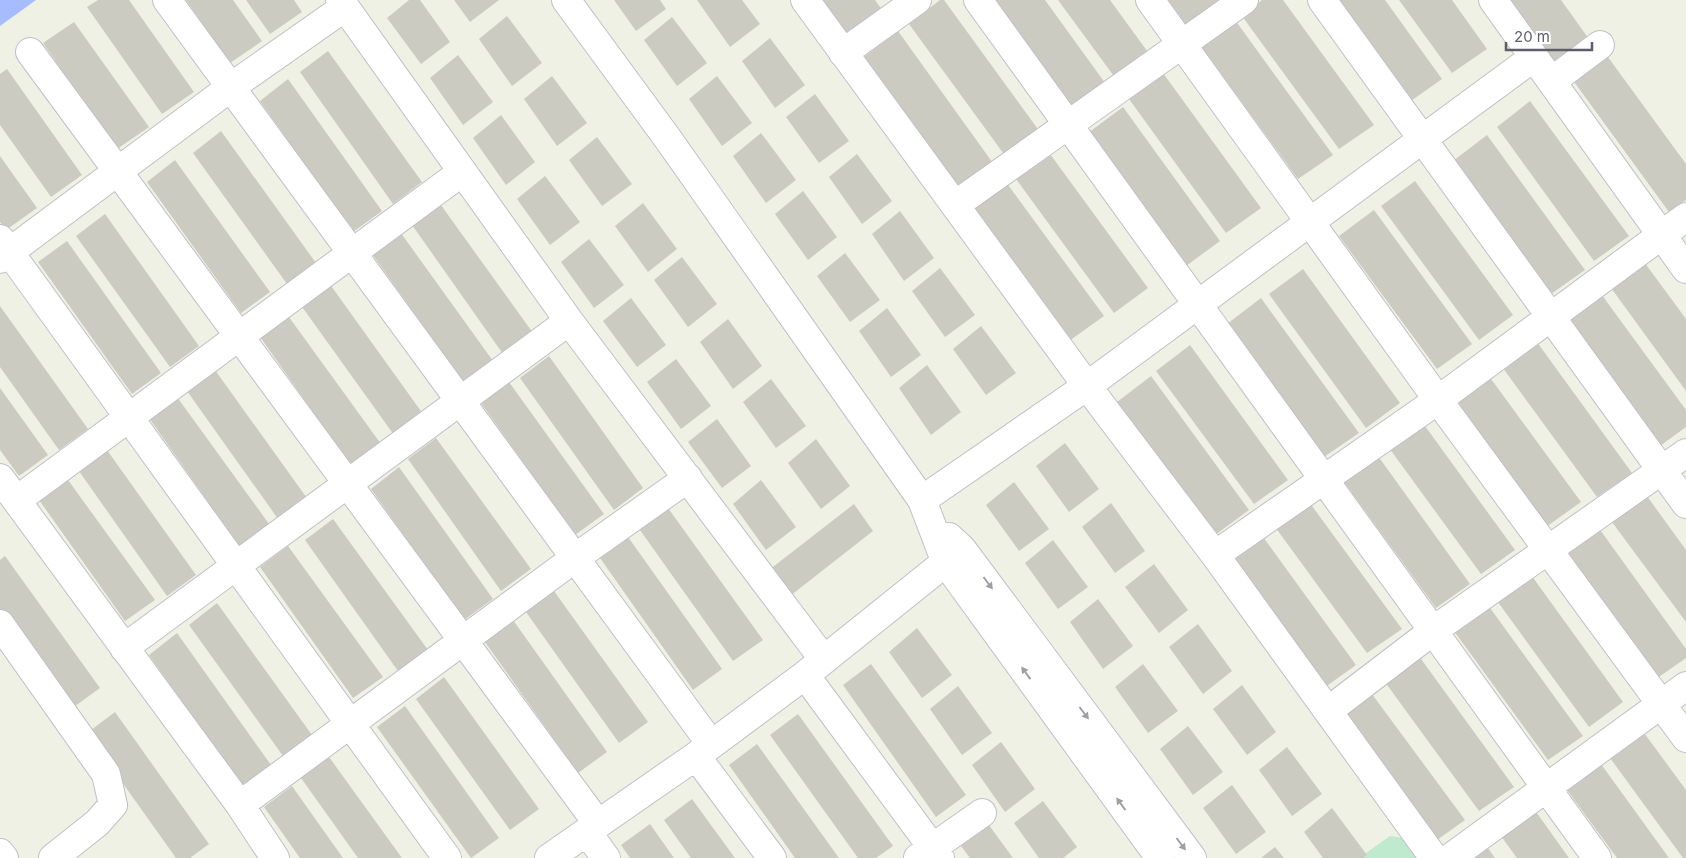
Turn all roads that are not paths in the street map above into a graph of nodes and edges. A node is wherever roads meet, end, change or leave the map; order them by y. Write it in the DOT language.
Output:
graph roads {
  1 [pos="167,0"];
  2 [pos="566,0"];
  3 [pos="805,0"];
  4 [pos="917,0"];
  5 [pos="978,0"];
  6 [pos="1150,0"];
  7 [pos="1244,0"];
  8 [pos="1322,0"];
  9 [pos="1493,0"];
  10 [pos="342,4"];
  11 [pos="1182,44"];
  12 [pos="1600,45"];
  13 [pos="30,52"];
  14 [pos="844,53"];
  15 [pos="1534,57"];
  16 [pos="1552,82"];
  17 [pos="231,87"];
  18 [pos="1068,125"];
  19 [pos="1424,138"];
  20 [pos="119,171"];
  21 [pos="462,172"];
  22 [pos="955,205"];
  23 [pos="1686,217"];
  24 [pos="1310,222"];
  25 [pos="1661,235"];
  26 [pos="3,250"];
  27 [pos="351,253"];
  28 [pos="1686,269"];
  29 [pos="1197,305"];
  30 [pos="1550,317"];
  31 [pos="569,321"];
  32 [pos="240,336"];
  33 [pos="1087,386"];
  34 [pos="1438,400"];
  35 [pos="460,401"];
  36 [pos="128,417"];
  37 [pos="1686,453"];
  38 [pos="1662,471"];
  39 [pos="0,478"];
  40 [pos="688,478"];
  41 [pos="1325,479"];
  42 [pos="348,483"];
  43 [pos="17,500"];
  44 [pos="1686,504"];
  45 [pos="927,510"];
  46 [pos="1549,550"];
  47 [pos="1216,555"];
  48 [pos="954,556"];
  49 [pos="575,558"];
  50 [pos="235,565"];
  51 [pos="0,624"];
  52 [pos="1434,630"];
  53 [pos="464,640"];
  54 [pos="124,648"];
  55 [pos="814,667"];
  56 [pos="1686,686"];
  57 [pos="1661,704"];
  58 [pos="1328,711"];
  59 [pos="350,725"];
  60 [pos="1686,738"];
  61 [pos="704,750"];
  62 [pos="1546,787"];
  63 [pos="240,805"];
  64 [pos="982,813"];
  65 [pos="593,828"];
  66 [pos="0,853"];
  67 [pos="930,854"];
  68 [pos="4,858"];
  69 [pos="53,858"];
  70 [pos="275,858"];
  71 [pos="447,858"];
  72 [pos="549,858"];
  73 [pos="606,858"];
  74 [pos="772,858"];
  75 [pos="1160,858"];
  76 [pos="1192,858"];
  77 [pos="1434,858"];
  78 [pos="1450,858"];
  79 [pos="1597,858"];
  1 -- 17 [label="street"];
  2 -- 45 [label="street"];
  3 -- 14 [label="street"];
  4 -- 14 [label="street"];
  5 -- 18 [label="street"];
  6 -- 11 [label="street"];
  7 -- 11 [label="street"];
  8 -- 19 [label="street"];
  9 -- 15 [label="street"];
  10 -- 17 [label="street"];
  10 -- 21 [label="street"];
  11 -- 18 [label="street"];
  11 -- 24 [label="street"];
  12 -- 16 [label="street"];
  13 -- 20 [label="street"];
  14 -- 22 [label="street"];
  15 -- 16 [label="street"];
  15 -- 19 [label="street"];
  16 -- 25 [label="street"];
  17 -- 20 [label="street"];
  17 -- 27 [label="street"];
  18 -- 22 [label="street"];
  18 -- 29 [label="street"];
  19 -- 24 [label="street"];
  19 -- 30 [label="street"];
  20 -- 26 [label="street"];
  20 -- 32 [label="street"];
  21 -- 27 [label="street"];
  21 -- 31 [label="street"];
  22 -- 33 [label="street"];
  23 -- 25 [label="street"];
  24 -- 29 [label="street"];
  24 -- 34 [label="street"];
  25 -- 28 [label="street"];
  25 -- 30 [label="street"];
  26 -- 36 [label="street"];
  27 -- 32 [label="street"];
  27 -- 35 [label="street"];
  29 -- 33 [label="street"];
  29 -- 41 [label="street"];
  30 -- 34 [label="street"];
  30 -- 38 [label="street"];
  31 -- 35 [label="street"];
  31 -- 40 [label="street"];
  32 -- 36 [label="street"];
  32 -- 42 [label="street"];
  33 -- 45 [label="street"];
  33 -- 47 [label="street"];
  34 -- 41 [label="street"];
  34 -- 46 [label="street"];
  35 -- 42 [label="street"];
  35 -- 49 [label="street"];
  36 -- 43 [label="street"];
  36 -- 50 [label="street"];
  37 -- 38 [label="street"];
  38 -- 44 [label="street"];
  38 -- 46 [label="street"];
  39 -- 43 [label="street"];
  40 -- 49 [label="street"];
  40 -- 55 [label="street"];
  41 -- 47 [label="street"];
  41 -- 52 [label="street"];
  42 -- 50 [label="street"];
  42 -- 53 [label="street"];
  43 -- 54 [label="street"];
  45 -- 48 [label="street"];
  46 -- 52 [label="street"];
  46 -- 57 [label="street"];
  47 -- 58 [label="street"];
  48 -- 55 [label="street"];
  75 -- 48 [label="street, one-way"];
  48 -- 76 [label="street, one-way"];
  49 -- 53 [label="street"];
  49 -- 61 [label="street"];
  50 -- 54 [label="street"];
  50 -- 59 [label="street"];
  51 -- 69 [label="street"];
  52 -- 58 [label="street"];
  52 -- 62 [label="street"];
  53 -- 59 [label="street"];
  53 -- 65 [label="street"];
  54 -- 63 [label="street"];
  55 -- 61 [label="street"];
  55 -- 67 [label="street"];
  56 -- 57 [label="street"];
  57 -- 60 [label="street"];
  57 -- 62 [label="street"];
  58 -- 77 [label="street"];
  59 -- 63 [label="street"];
  59 -- 71 [label="street"];
  61 -- 65 [label="street"];
  61 -- 74 [label="street"];
  62 -- 78 [label="street"];
  62 -- 79 [label="street"];
  63 -- 70 [label="street"];
  64 -- 67 [label="street"];
  65 -- 72 [label="street"];
  65 -- 73 [label="street"];
  66 -- 68 [label="street"];
}
